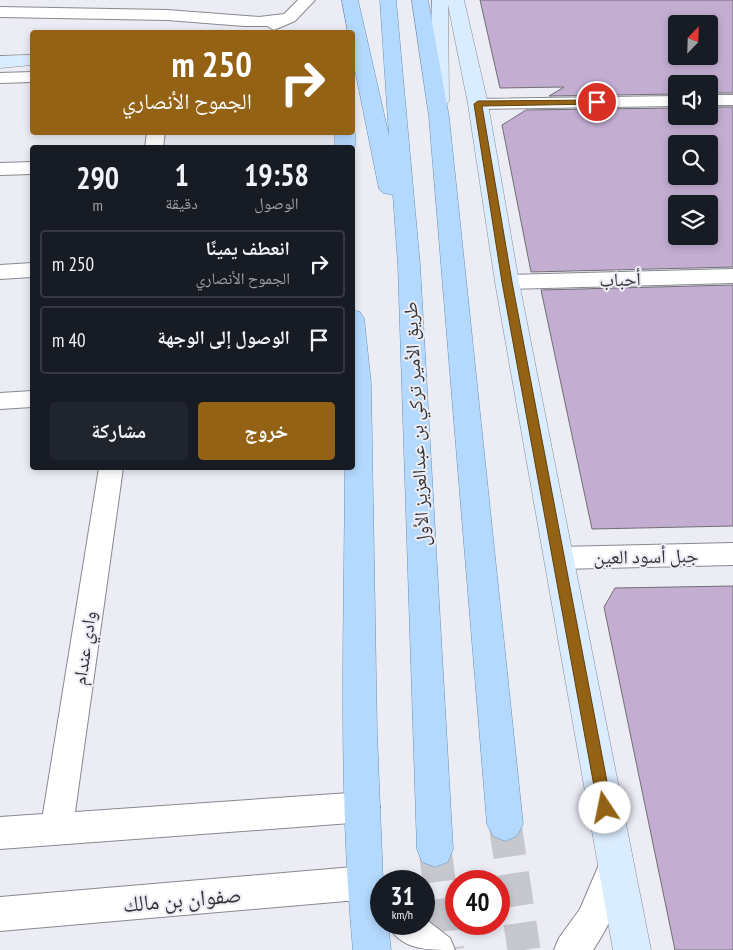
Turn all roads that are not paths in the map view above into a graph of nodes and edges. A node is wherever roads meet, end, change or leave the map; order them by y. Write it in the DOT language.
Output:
graph roads {
  1 [pos="140,0"];
  2 [pos="307,0"];
  3 [pos="342,0"];
  4 [pos="350,0"];
  5 [pos="388,0"];
  6 [pos="420,0"];
  7 [pos="440,0"];
  8 [pos="456,0"];
  9 [pos="0,12"];
  10 [pos="134,16"];
  11 [pos="289,18"];
  12 [pos="262,30"];
  13 [pos="343,30"];
  14 [pos="30,60"];
  15 [pos="0,62"];
  16 [pos="30,77"];
  17 [pos="0,78"];
  18 [pos="718,100"];
  19 [pos="733,100"];
  20 [pos="668,101"];
  21 [pos="478,104"];
  22 [pos="439,117"];
  23 [pos="30,168"];
  24 [pos="0,169"];
  25 [pos="409,265"];
  26 [pos="30,270"];
  27 [pos="0,272"];
  28 [pos="733,276"];
  29 [pos="507,282"];
  30 [pos="355,384"];
  31 [pos="30,399"];
  32 [pos="0,401"];
  33 [pos="111,470"];
  34 [pos="733,554"];
  35 [pos="558,558"];
  36 [pos="364,807"];
  37 [pos="505,824"];
  38 [pos="57,829"];
  39 [pos="0,833"];
  40 [pos="435,849"];
  41 [pos="616,865"];
  42 [pos="371,870"];
  43 [pos="370,893"];
  44 [pos="0,914"];
  45 [pos="372,935"];
  46 [pos="418,935"];
  47 [pos="372,950"];
  48 [pos="438,950"];
  49 [pos="571,950"];
  50 [pos="632,950"];
  1 -- 10 [label="street"];
  2 -- 11 [label="street"];
  3 -- 13 [label="main road"];
  4 -- 25 [label="main road"];
  5 -- 25 [label="main road, طريق الأمير تركي بن عبدالعزيز الأول"];
  6 -- 22 [label="main road"];
  7 -- 22 [label="street"];
  8 -- 21 [label="street"];
  9 -- 10 [label="street"];
  10 -- 11 [label="street"];
  11 -- 12 [label="street"];
  14 -- 15 [label="street"];
  16 -- 17 [label="street"];
  18 -- 19 [label="street"];
  20 -- 21 [label="street"];
  21 -- 29 [label="street"];
  22 -- 37 [label="main road"];
  23 -- 24 [label="street"];
  25 -- 40 [label="main road, طريق الأمير تركي بن عبدالعزيز الأول"];
  26 -- 27 [label="street"];
  28 -- 29 [label="street, أحباب"];
  29 -- 35 [label="street"];
  30 -- 36 [label="main road"];
  31 -- 32 [label="street"];
  33 -- 38 [label="street, وادي عندام"];
  34 -- 35 [label="street, جبل أسود العين"];
  35 -- 41 [label="street"];
  36 -- 38 [label="street"];
  36 -- 42 [label="main road"];
  38 -- 39 [label="street"];
  41 -- 49 [label="street"];
  41 -- 50 [label="street"];
  43 -- 44 [label="street, صفوان بن مالك"];
  45 -- 47 [label="main road"];
  46 -- 48 [label="street"];
}
